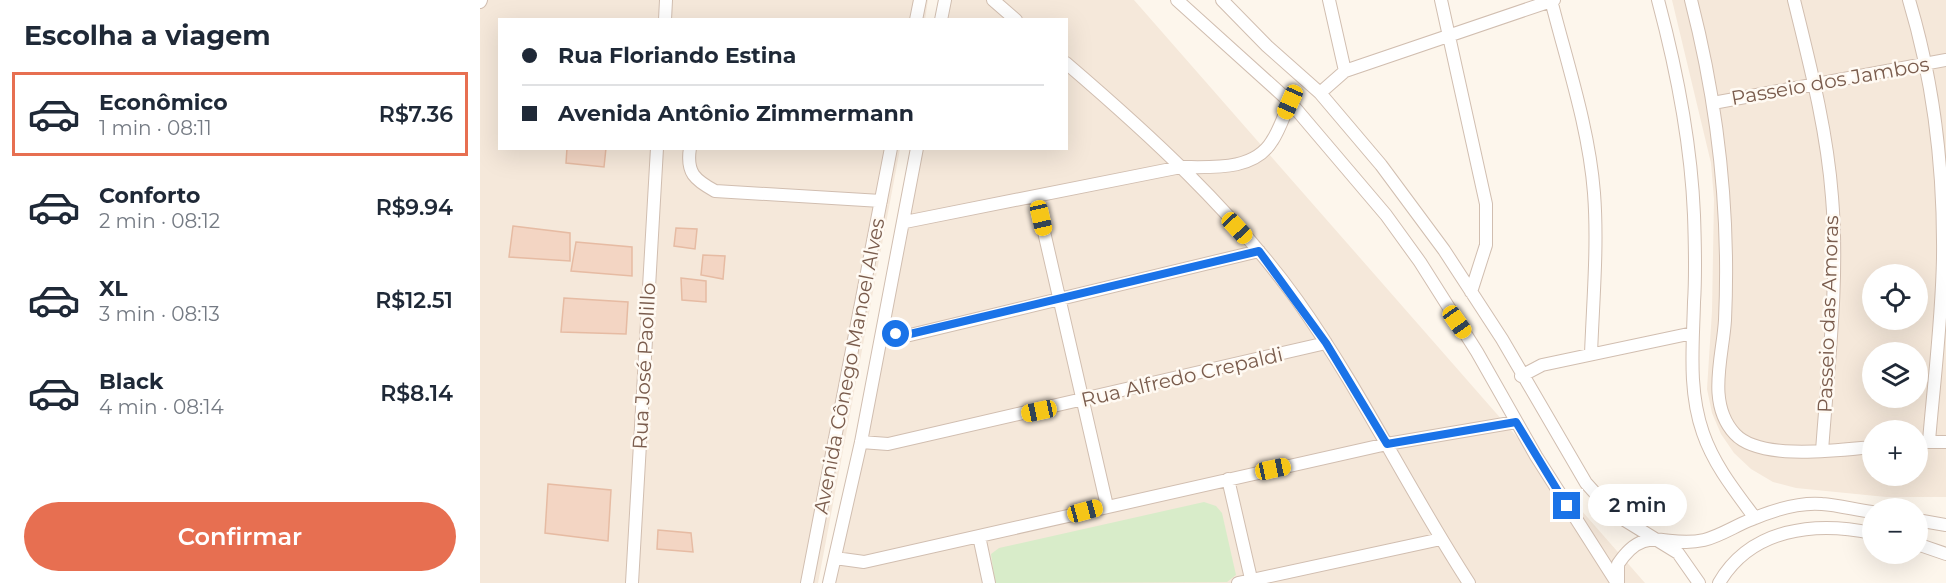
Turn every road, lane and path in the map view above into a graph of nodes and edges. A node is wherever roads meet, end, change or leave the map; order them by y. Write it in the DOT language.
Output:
graph roads {
  1 [pos="666,0"];
  2 [pos="920,0"];
  3 [pos="993,0"];
  4 [pos="1177,0"];
  5 [pos="1222,0"];
  6 [pos="1329,0"];
  7 [pos="1441,0"];
  8 [pos="1552,0"];
  9 [pos="1658,0"];
  10 [pos="1691,0"];
  11 [pos="1794,0"];
  12 [pos="1909,0"];
  13 [pos="947,2"];
  14 [pos="665,18"];
  15 [pos="916,18"];
  16 [pos="942,18"];
  17 [pos="1014,18"];
  18 [pos="1450,35"];
  19 [pos="1946,60"];
  20 [pos="1924,64"];
  21 [pos="1069,68"];
  22 [pos="1345,71"];
  23 [pos="1815,84"];
  24 [pos="1320,93"];
  25 [pos="1290,102"];
  26 [pos="1713,103"];
  27 [pos="657,150"];
  28 [pos="690,150"];
  29 [pos="891,150"];
  30 [pos="917,150"];
  31 [pos="1181,167"];
  32 [pos="1036,197"];
  33 [pos="881,201"];
  34 [pos="905,222"];
  35 [pos="1259,251"];
  36 [pos="1471,292"];
  37 [pos="1059,300"];
  38 [pos="882,333"];
  39 [pos="1693,333"];
  40 [pos="1326,343"];
  41 [pos="1591,354"];
  42 [pos="1521,376"];
  43 [pos="1082,401"];
  44 [pos="1925,420"];
  45 [pos="1516,422"];
  46 [pos="861,442"];
  47 [pos="1928,442"];
  48 [pos="1946,442"];
  49 [pos="1387,444"];
  50 [pos="1862,448"];
  51 [pos="1822,452"];
  52 [pos="1228,479"];
  53 [pos="1107,506"];
  54 [pos="1862,510"];
  55 [pos="1755,518"];
  56 [pos="1928,522"];
  57 [pos="1946,525"];
  58 [pos="1862,531"];
  59 [pos="979,536"];
  60 [pos="1656,538"];
  61 [pos="1441,539"];
  62 [pos="1928,548"];
  63 [pos="1946,554"];
  64 [pos="835,558"];
  65 [pos="1252,582"];
  66 [pos="632,583"];
  67 [pos="807,583"];
  68 [pos="829,583"];
  69 [pos="989,583"];
  70 [pos="1238,583"];
  71 [pos="1469,583"];
  72 [pos="1618,583"];
  73 [pos="1699,583"];
  74 [pos="1719,583"];
  1 -- 14 [label="street"];
  2 -- 15 [label="street"];
  3 -- 17 [label="street"];
  4 -- 25 [label="street"];
  5 -- 24 [label="street"];
  6 -- 22 [label="street"];
  7 -- 18 [label="street"];
  8 -- 18 [label="street"];
  8 -- 41 [label="street"];
  9 -- 39 [label="street"];
  10 -- 26 [label="street"];
  11 -- 23 [label="street, Passeio das Amoras"];
  12 -- 20 [label="street"];
  13 -- 16 [label="street"];
  18 -- 22 [label="street"];
  18 -- 36 [label="street"];
  19 -- 20 [label="street, Passeio dos Jambos"];
  20 -- 23 [label="street, Passeio dos Jambos"];
  20 -- 44 [label="street"];
  21 -- 31 [label="street"];
  22 -- 24 [label="street"];
  23 -- 26 [label="street, Passeio dos Jambos"];
  23 -- 51 [label="street, Passeio das Amoras"];
  24 -- 36 [label="street"];
  25 -- 31 [label="street"];
  25 -- 45 [label="street"];
  26 -- 51 [label="street"];
  27 -- 66 [label="street, Rua José Paolillo"];
  28 -- 33 [label="street"];
  29 -- 33 [label="street, Avenida Cônego Manoel Alves"];
  30 -- 34 [label="street, Avenida Cônego Manoel Alves"];
  31 -- 32 [label="street"];
  31 -- 35 [label="street"];
  32 -- 34 [label="street"];
  32 -- 37 [label="street"];
  33 -- 67 [label="street, Avenida Cônego Manoel Alves"];
  34 -- 38 [label="street, Avenida Cônego Manoel Alves"];
  35 -- 37 [label="street"];
  35 -- 40 [label="street"];
  36 -- 42 [label="street"];
  37 -- 38 [label="street"];
  37 -- 43 [label="street"];
  38 -- 46 [label="street, Avenida Cônego Manoel Alves"];
  39 -- 41 [label="street"];
  39 -- 55 [label="street"];
  40 -- 43 [label="street, Rua Alfredo Crepaldi"];
  40 -- 49 [label="street"];
  41 -- 42 [label="street"];
  42 -- 60 [label="street"];
  43 -- 46 [label="street, Rua Alfredo Crepaldi"];
  43 -- 53 [label="street"];
  45 -- 49 [label="street"];
  45 -- 72 [label="street"];
  46 -- 64 [label="street, Avenida Cônego Manoel Alves"];
  47 -- 48 [label="street"];
  49 -- 52 [label="street"];
  49 -- 61 [label="street"];
  50 -- 51 [label="street"];
  52 -- 53 [label="street"];
  52 -- 65 [label="street"];
  53 -- 59 [label="street"];
  54 -- 55 [label="street"];
  55 -- 60 [label="street"];
  56 -- 57 [label="street"];
  58 -- 74 [label="street"];
  59 -- 64 [label="street"];
  59 -- 69 [label="street"];
  60 -- 72 [label="street"];
  60 -- 73 [label="street"];
  61 -- 65 [label="street"];
  61 -- 71 [label="street"];
  62 -- 63 [label="street"];
  64 -- 68 [label="street, Avenida Cônego Manoel Alves"];
  65 -- 70 [label="street"];
}
